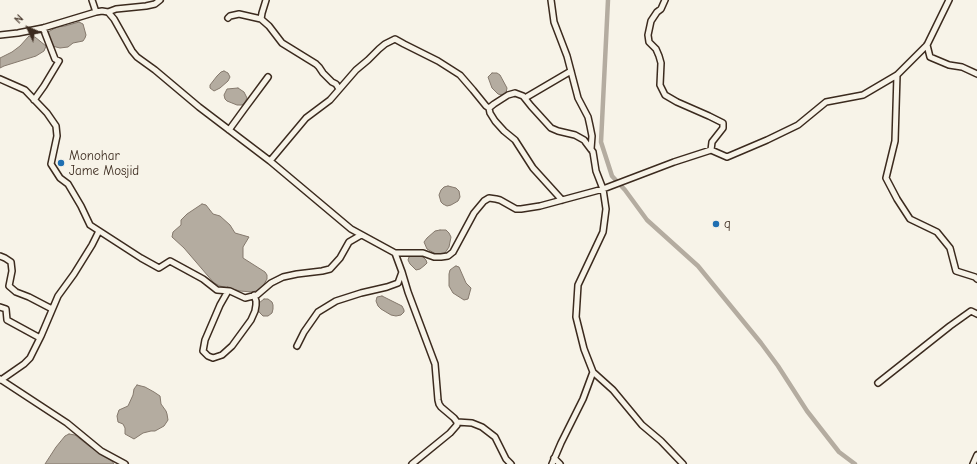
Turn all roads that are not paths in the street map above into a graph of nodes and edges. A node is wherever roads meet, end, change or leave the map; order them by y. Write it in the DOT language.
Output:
graph roads {
  1 [pos="92,0"];
  2 [pos="160,0"];
  3 [pos="266,0"];
  4 [pos="551,0"];
  5 [pos="665,0"];
  6 [pos="949,0"];
  7 [pos="96,12"];
  8 [pos="108,12"];
  9 [pos="228,18"];
  10 [pos="261,19"];
  11 [pos="43,28"];
  12 [pos="0,35"];
  13 [pos="927,45"];
  14 [pos="571,71"];
  15 [pos="977,74"];
  16 [pos="897,75"];
  17 [pos="268,77"];
  18 [pos="0,79"];
  19 [pos="339,89"];
  20 [pos="525,98"];
  21 [pos="34,100"];
  22 [pos="488,108"];
  23 [pos="230,130"];
  24 [pos="591,150"];
  25 [pos="712,150"];
  26 [pos="270,161"];
  27 [pos="602,190"];
  28 [pos="562,200"];
  29 [pos="99,231"];
  30 [pos="361,235"];
  31 [pos="395,253"];
  32 [pos="0,256"];
  33 [pos="402,272"];
  34 [pos="977,279"];
  35 [pos="228,291"];
  36 [pos="254,295"];
  37 [pos="0,307"];
  38 [pos="52,309"];
  39 [pos="977,314"];
  40 [pos="40,338"];
  41 [pos="297,346"];
  42 [pos="593,372"];
  43 [pos="1,379"];
  44 [pos="878,383"];
  45 [pos="457,422"];
  46 [pos="977,455"];
  47 [pos="554,458"];
  48 [pos="505,462"];
  49 [pos="125,464"];
  50 [pos="412,464"];
  51 [pos="511,464"];
  52 [pos="552,464"];
  53 [pos="560,464"];
  54 [pos="683,464"];
  55 [pos="973,464"];
  1 -- 7 [label="street"];
  2 -- 8 [label="street"];
  3 -- 10 [label="street"];
  4 -- 14 [label="street"];
  5 -- 25 [label="street"];
  6 -- 13 [label="street"];
  7 -- 8 [label="street"];
  7 -- 11 [label="street"];
  8 -- 23 [label="street"];
  9 -- 10 [label="street"];
  10 -- 19 [label="street"];
  11 -- 12 [label="street"];
  11 -- 21 [label="street"];
  13 -- 15 [label="street"];
  13 -- 16 [label="street"];
  14 -- 20 [label="street"];
  14 -- 24 [label="street"];
  16 -- 25 [label="street"];
  16 -- 34 [label="street"];
  17 -- 23 [label="street"];
  18 -- 21 [label="street"];
  19 -- 22 [label="street"];
  19 -- 26 [label="street"];
  20 -- 22 [label="street"];
  20 -- 24 [label="street"];
  21 -- 29 [label="street"];
  22 -- 28 [label="street"];
  23 -- 26 [label="street"];
  24 -- 27 [label="street"];
  25 -- 27 [label="street"];
  26 -- 30 [label="street"];
  27 -- 28 [label="street"];
  27 -- 42 [label="street"];
  28 -- 31 [label="street"];
  29 -- 35 [label="street"];
  29 -- 38 [label="street"];
  30 -- 31 [label="street"];
  30 -- 36 [label="street"];
  31 -- 33 [label="street"];
  32 -- 38 [label="street"];
  33 -- 41 [label="street"];
  33 -- 45 [label="street"];
  35 -- 36 [label="street"];
  35 -- 36 [label="street"];
  37 -- 40 [label="street"];
  38 -- 40 [label="street"];
  39 -- 44 [label="street"];
  40 -- 43 [label="street"];
  42 -- 47 [label="street"];
  42 -- 54 [label="street"];
  43 -- 49 [label="street"];
  45 -- 48 [label="street"];
  45 -- 50 [label="street"];
  46 -- 55 [label="street"];
  47 -- 52 [label="street"];
  47 -- 53 [label="street"];
  48 -- 51 [label="street"];
}
